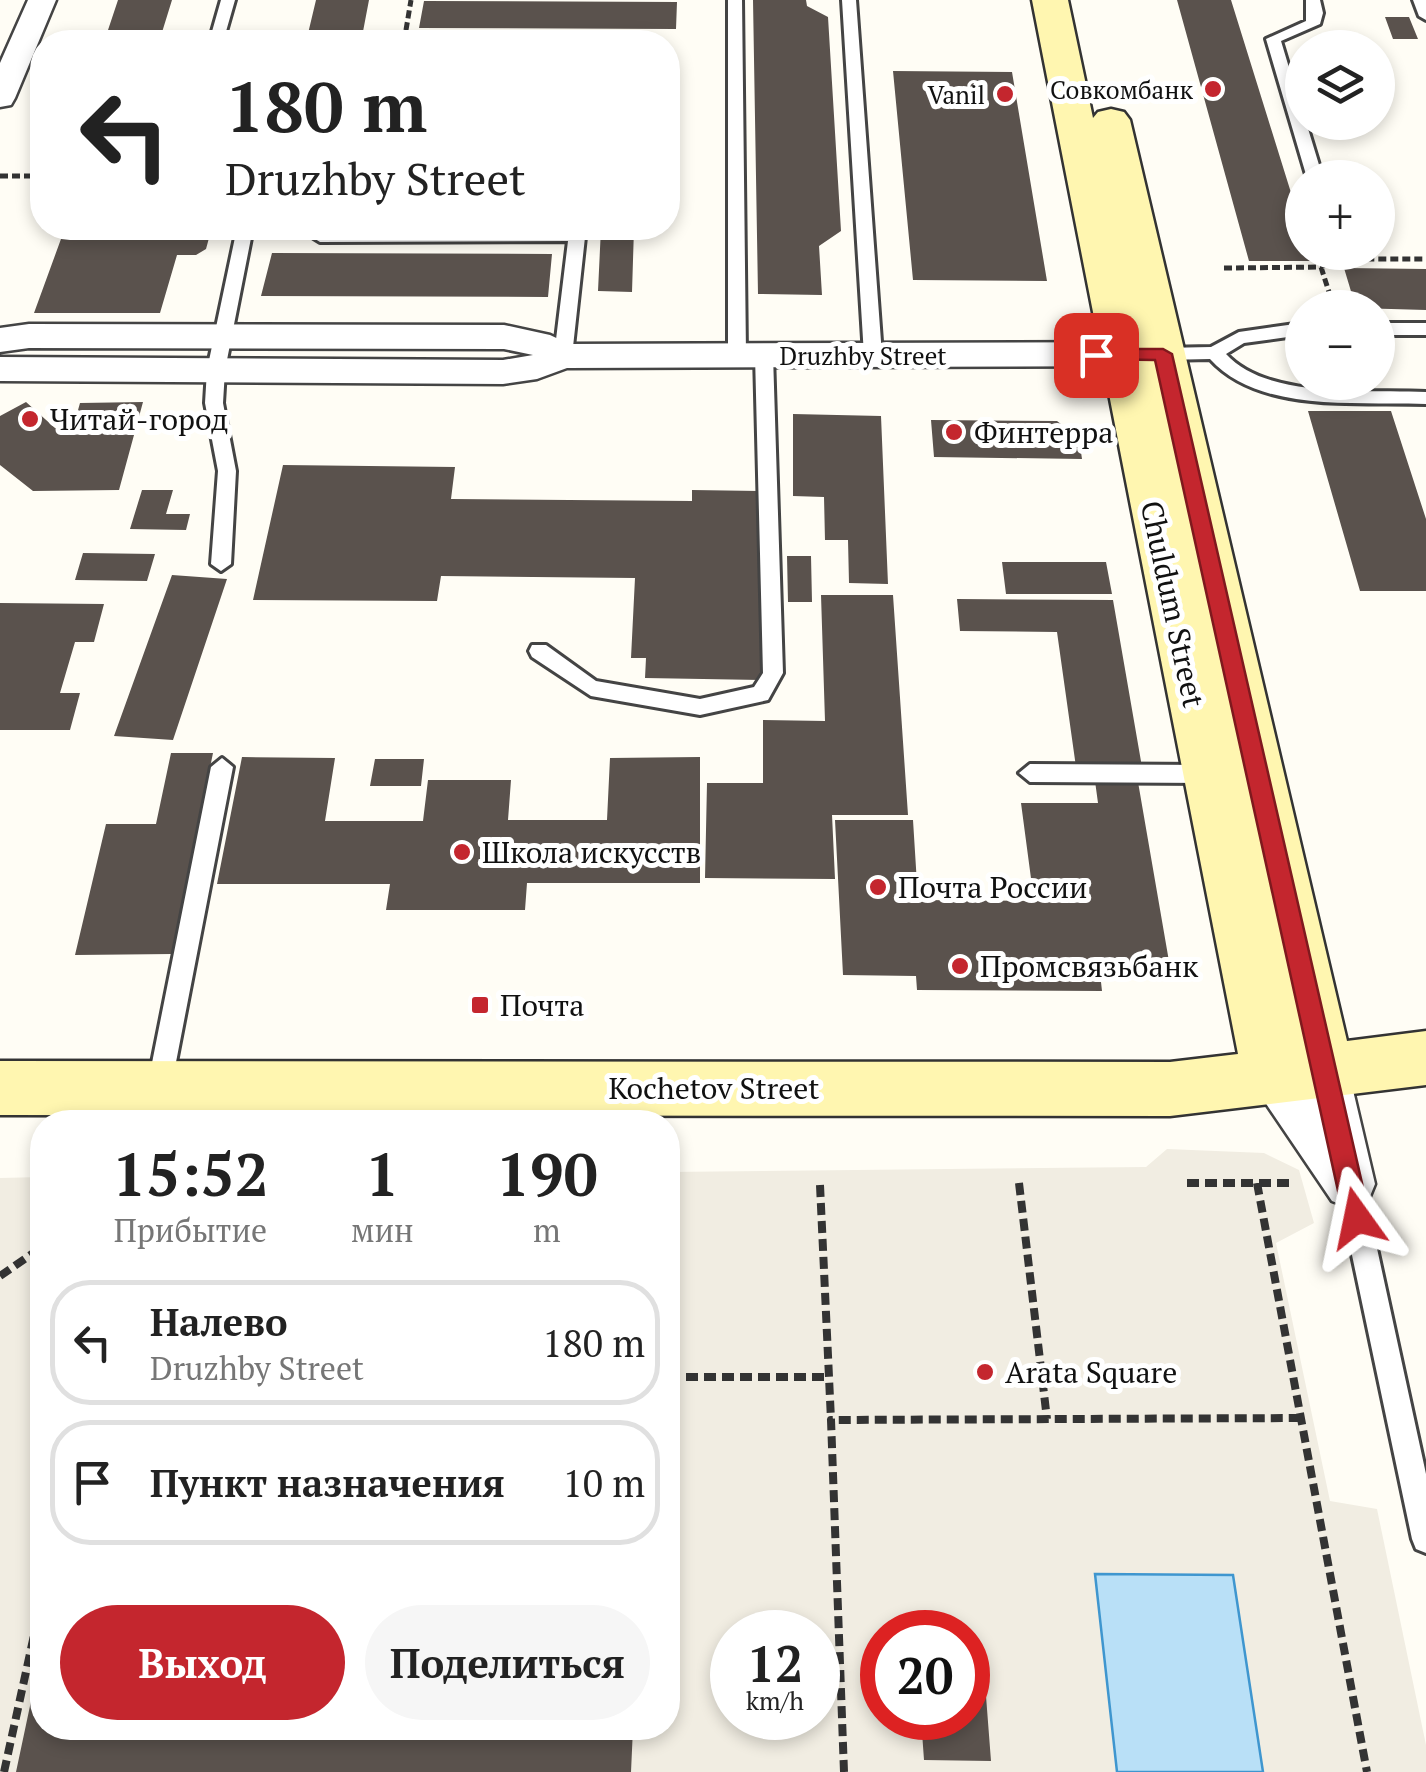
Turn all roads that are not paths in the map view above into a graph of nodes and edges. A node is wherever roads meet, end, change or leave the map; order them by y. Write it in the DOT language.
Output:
graph roads {
  1 [pos="42,0"];
  2 [pos="228,0"];
  3 [pos="735,0"];
  4 [pos="850,0"];
  5 [pos="1050,0"];
  6 [pos="1084,0"];
  7 [pos="1313,0"];
  8 [pos="1420,0"];
  9 [pos="1426,16"];
  10 [pos="219,30"];
  11 [pos="0,98"];
  12 [pos="1310,160"];
  13 [pos="243,240"];
  14 [pos="577,240"];
  15 [pos="1395,329"];
  16 [pos="1426,329"];
  17 [pos="1285,331"];
  18 [pos="0,340"];
  19 [pos="219,353"];
  20 [pos="1215,353"];
  21 [pos="1142,354"];
  22 [pos="750,355"];
  23 [pos="872,355"];
  24 [pos="563,356"];
  25 [pos="0,369"];
  26 [pos="1426,398"];
  27 [pos="220,564"];
  28 [pos="538,651"];
  29 [pos="222,767"];
  30 [pos="1030,773"];
  31 [pos="1209,774"];
  32 [pos="1426,1058"];
  33 [pos="1298,1073"];
  34 [pos="0,1088"];
  35 [pos="159,1088"];
  36 [pos="1328,1184"];
  37 [pos="1426,1539"];
  1 -- 11 [label="street"];
  2 -- 10 [label="lane"];
  3 -- 22 [label="lane"];
  4 -- 23 [label="lane"];
  5 -- 21 [label="main road, Chuldum Street"];
  6 -- 21 [label="main road, Chuldum Street"];
  7 -- 12 [label="lane"];
  8 -- 9 [label="lane"];
  13 -- 19 [label="lane"];
  14 -- 24 [label="lane"];
  15 -- 16 [label="lane"];
  17 -- 20 [label="lane"];
  18 -- 19 [label="street, Druzhby Street"];
  19 -- 24 [label="street, Druzhby Street"];
  19 -- 25 [label="street, Druzhby Street"];
  19 -- 27 [label="lane"];
  20 -- 21 [label="lane"];
  20 -- 26 [label="lane"];
  21 -- 23 [label="street, Druzhby Street"];
  21 -- 31 [label="main road, Chuldum Street"];
  21 -- 33 [label="main road, Chuldum Street"];
  22 -- 23 [label="street, Druzhby Street"];
  22 -- 24 [label="street, Druzhby Street"];
  22 -- 28 [label="lane"];
  29 -- 35 [label="lane"];
  30 -- 31 [label="lane"];
  31 -- 33 [label="main road, Chuldum Street"];
  32 -- 33 [label="main road, Kochetov Street"];
  33 -- 35 [label="main road, Kochetov Street"];
  33 -- 36 [label="street, Chuldum Street"];
  34 -- 35 [label="main road, Kochetov Street"];
  36 -- 37 [label="lane, Chuldum Street"];
}
